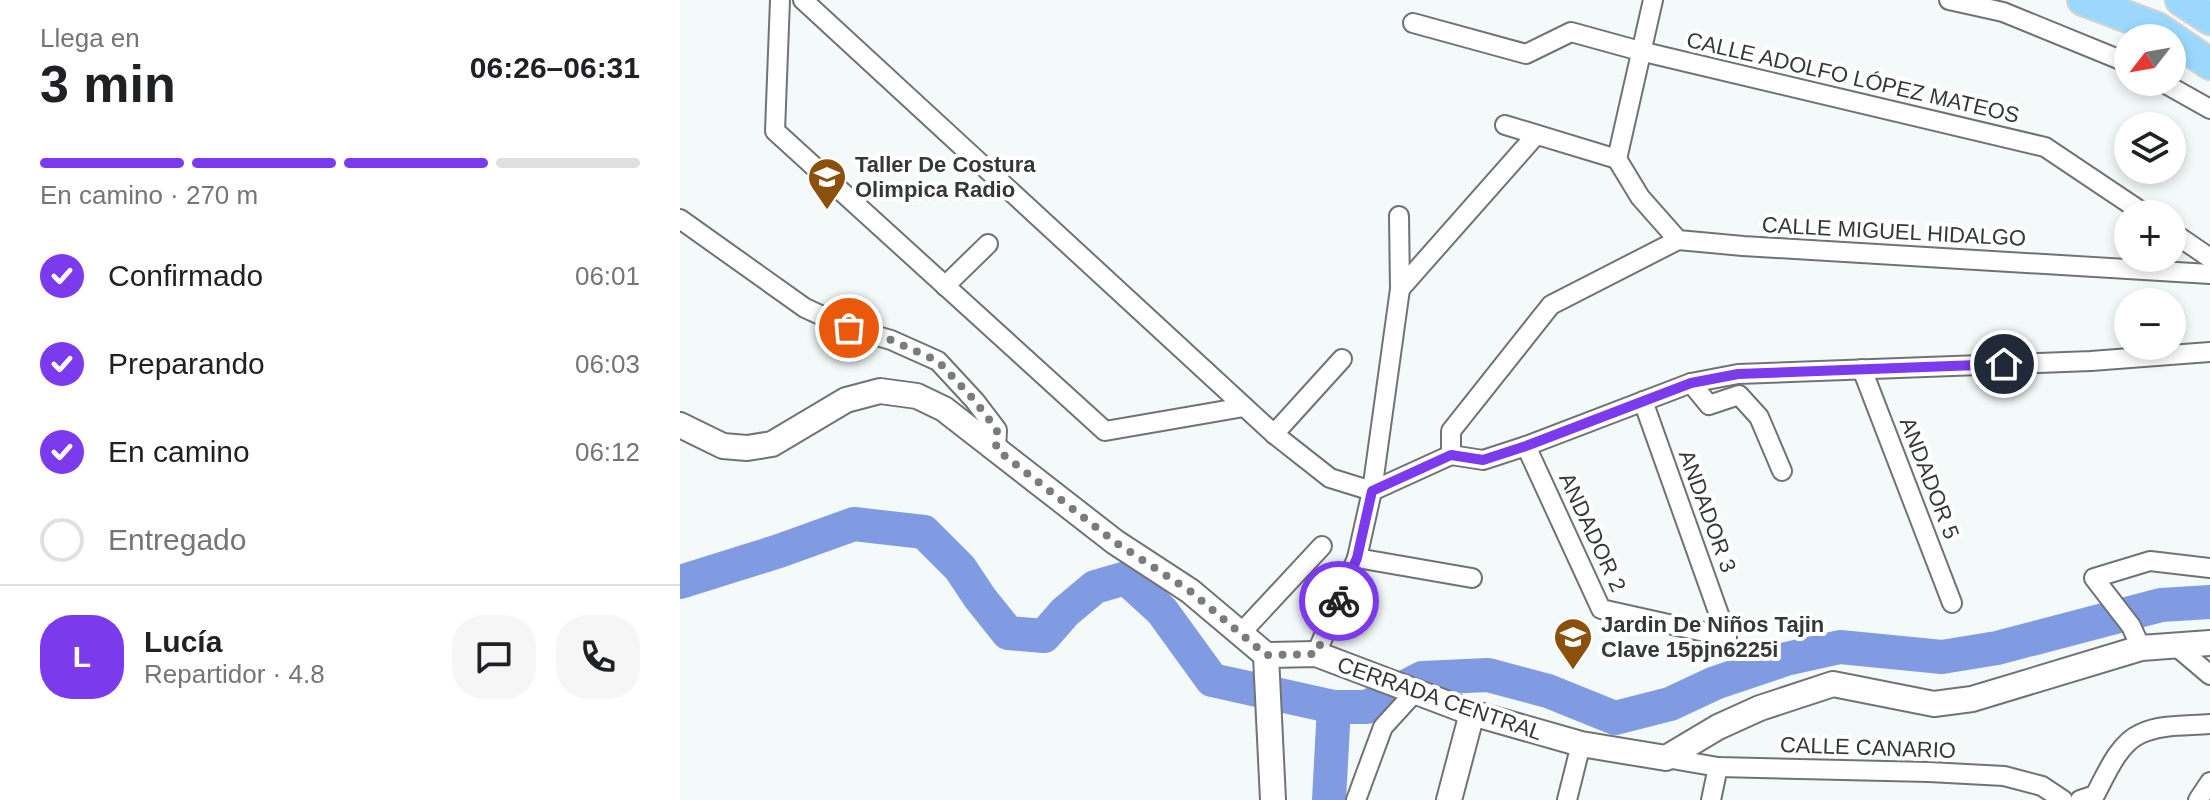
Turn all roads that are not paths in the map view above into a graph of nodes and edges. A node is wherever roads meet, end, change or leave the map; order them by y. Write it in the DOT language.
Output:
graph roads {
  1 [pos="780,0"];
  2 [pos="803,0"];
  3 [pos="1653,0"];
  4 [pos="1949,0"];
  5 [pos="2083,0"];
  6 [pos="1413,23"];
  7 [pos="2146,24"];
  8 [pos="2186,48"];
  9 [pos="1640,51"];
  10 [pos="2114,57"];
  11 [pos="2210,64"];
  12 [pos="2186,96"];
  13 [pos="2210,109"];
  14 [pos="1505,125"];
  15 [pos="1536,135"];
  16 [pos="1617,159"];
  17 [pos="2124,200"];
  18 [pos="1399,216"];
  19 [pos="680,219"];
  20 [pos="1678,240"];
  21 [pos="2186,242"];
  22 [pos="988,244"];
  23 [pos="2210,258"];
  24 [pos="2210,274"];
  25 [pos="945,286"];
  26 [pos="1400,289"];
  27 [pos="2210,352"];
  28 [pos="1342,359"];
  29 [pos="1862,369"];
  30 [pos="1691,383"];
  31 [pos="1643,401"];
  32 [pos="1244,407"];
  33 [pos="680,425"];
  34 [pos="1274,434"];
  35 [pos="1526,446"];
  36 [pos="996,449"];
  37 [pos="1451,455"];
  38 [pos="1782,471"];
  39 [pos="1372,491"];
  40 [pos="1322,546"];
  41 [pos="1357,558"];
  42 [pos="2210,568"];
  43 [pos="1472,578"];
  44 [pos="1952,603"];
  45 [pos="1241,633"];
  46 [pos="1727,637"];
  47 [pos="2136,637"];
  48 [pos="2210,643"];
  49 [pos="2177,647"];
  50 [pos="1316,654"];
  51 [pos="1266,656"];
  52 [pos="2210,675"];
  53 [pos="1414,692"];
  54 [pos="1472,713"];
  55 [pos="2210,724"];
  56 [pos="1581,744"];
  57 [pos="1666,758"];
  58 [pos="1718,767"];
  59 [pos="2210,782"];
  60 [pos="1273,800"];
  61 [pos="1356,800"];
  62 [pos="1449,800"];
  63 [pos="1567,800"];
  64 [pos="1711,800"];
  65 [pos="2063,800"];
  66 [pos="2080,800"];
  67 [pos="2198,800"];
  1 -- 25 [label="street"];
  2 -- 32 [label="street"];
  3 -- 9 [label="street"];
  4 -- 10 [label="street"];
  5 -- 7 [label="highway"];
  6 -- 9 [label="street, CALLE ADOLFO LÓPEZ MATEOS"];
  8 -- 11 [label="highway"];
  9 -- 16 [label="street"];
  9 -- 17 [label="street, CALLE ADOLFO LÓPEZ MATEOS"];
  12 -- 13 [label="street"];
  14 -- 15 [label="street"];
  15 -- 16 [label="street"];
  15 -- 26 [label="street"];
  16 -- 20 [label="street"];
  18 -- 26 [label="street"];
  19 -- 36 [label="street"];
  20 -- 24 [label="street, CALLE MIGUEL HIDALGO"];
  20 -- 37 [label="street"];
  21 -- 23 [label="street"];
  22 -- 25 [label="street"];
  25 -- 32 [label="street"];
  26 -- 39 [label="street"];
  27 -- 29 [label="street"];
  28 -- 34 [label="street"];
  29 -- 30 [label="street"];
  29 -- 44 [label="street, ANDADOR 5"];
  30 -- 31 [label="street"];
  30 -- 38 [label="street"];
  31 -- 35 [label="street"];
  31 -- 46 [label="street, ANDADOR 3"];
  32 -- 34 [label="street"];
  33 -- 36 [label="street"];
  34 -- 39 [label="street"];
  35 -- 37 [label="street"];
  35 -- 46 [label="street, ANDADOR 2"];
  36 -- 45 [label="street"];
  37 -- 39 [label="street"];
  39 -- 41 [label="street"];
  40 -- 45 [label="street"];
  41 -- 43 [label="street"];
  41 -- 50 [label="street"];
  42 -- 47 [label="street"];
  45 -- 51 [label="street"];
  47 -- 49 [label="street"];
  47 -- 57 [label="street"];
  48 -- 49 [label="street"];
  49 -- 52 [label="street"];
  50 -- 51 [label="street, CERRADA CENTRAL"];
  50 -- 53 [label="street, CERRADA CENTRAL"];
  51 -- 60 [label="street"];
  53 -- 54 [label="street, CERRADA CENTRAL"];
  53 -- 61 [label="street"];
  54 -- 56 [label="street, CERRADA CENTRAL"];
  54 -- 62 [label="street"];
  55 -- 66 [label="street"];
  56 -- 57 [label="street, CERRADA CENTRAL"];
  56 -- 63 [label="street"];
  57 -- 58 [label="street, CALLE CANARIO"];
  58 -- 64 [label="street"];
  58 -- 65 [label="street, CALLE CANARIO"];
  59 -- 67 [label="street"];
}
